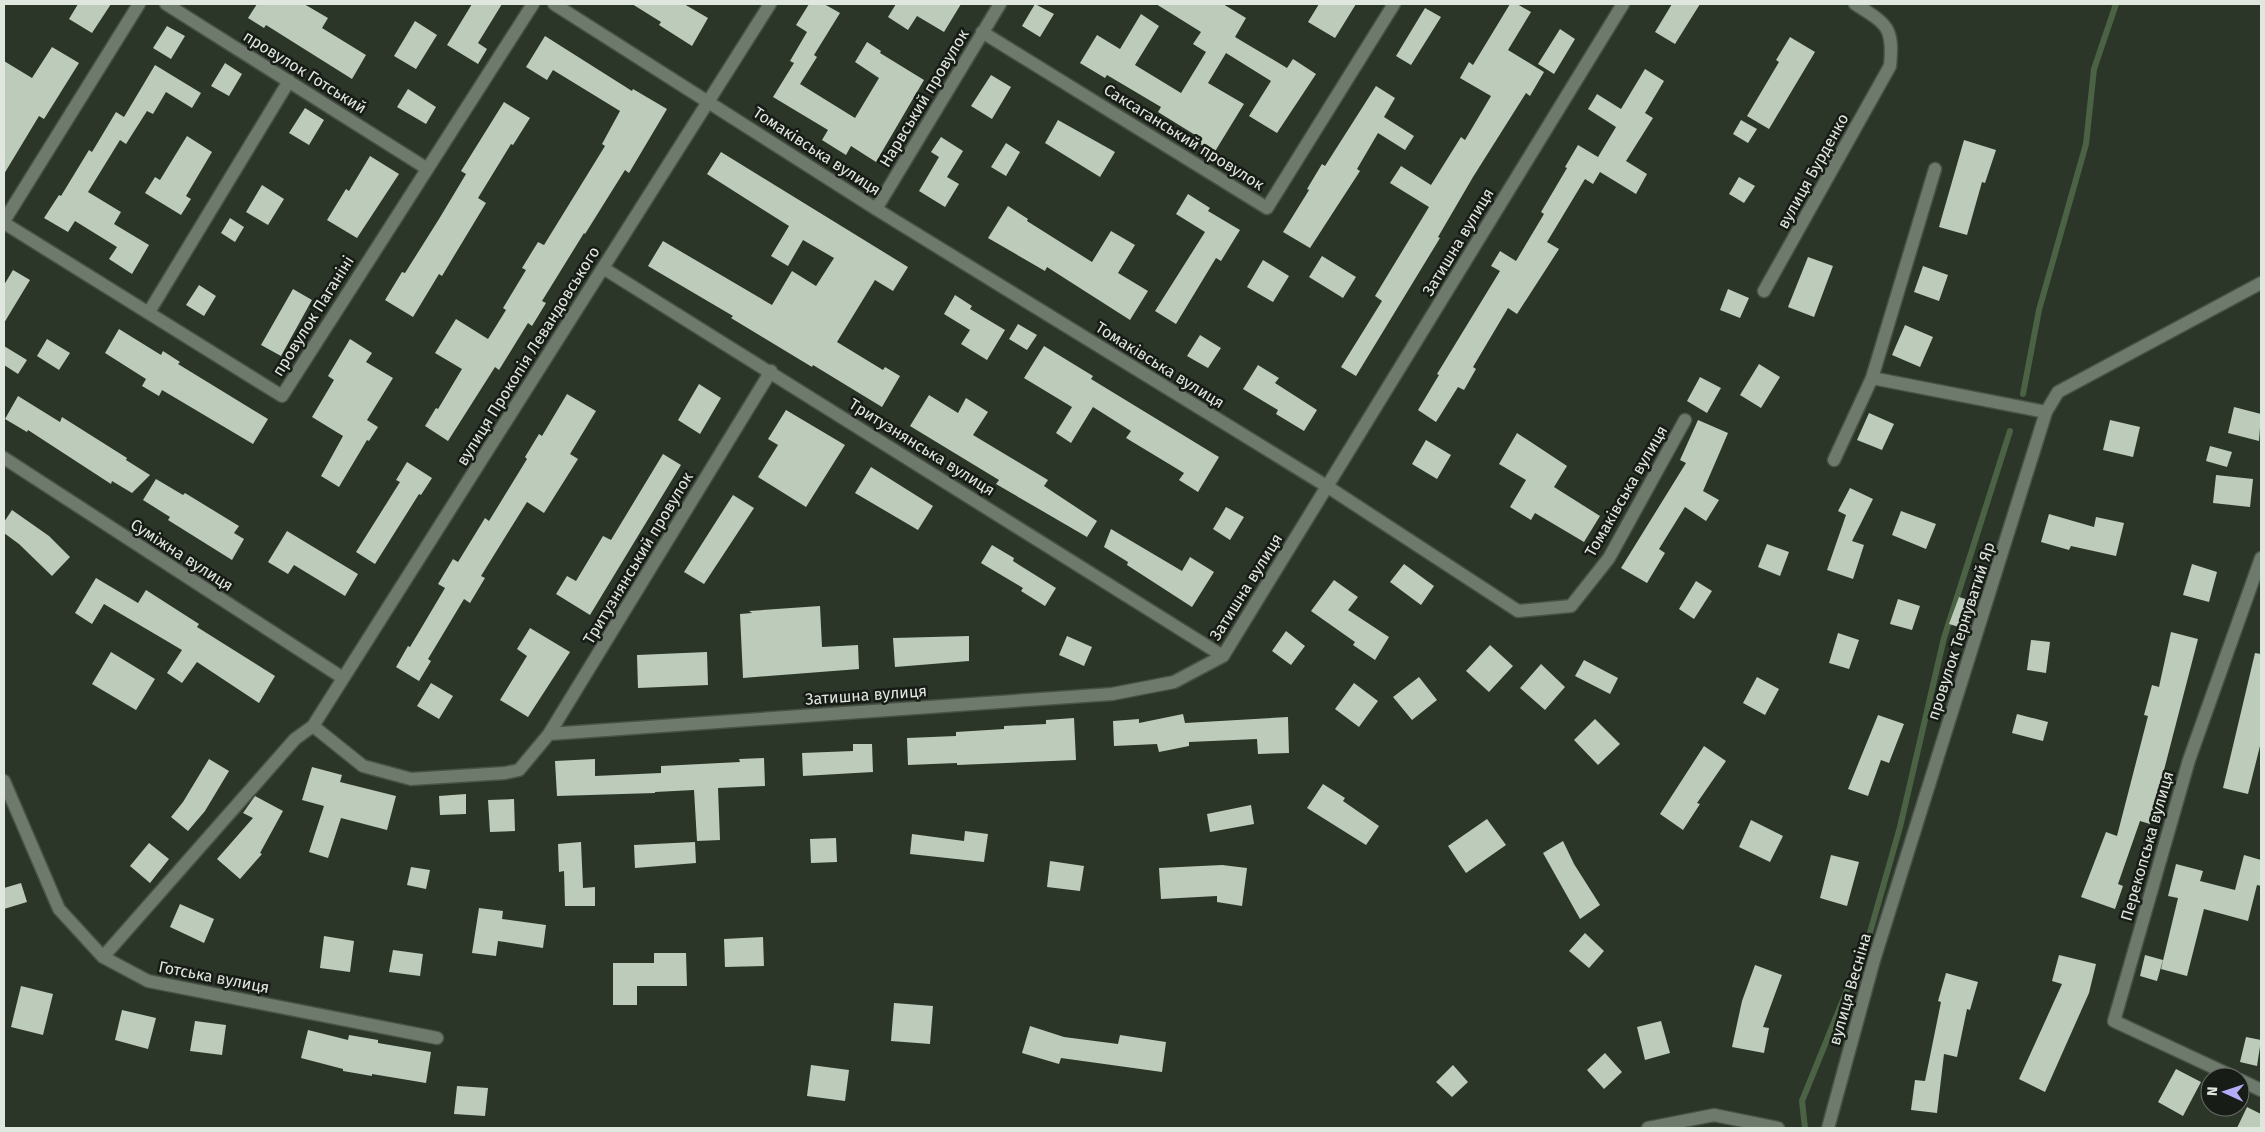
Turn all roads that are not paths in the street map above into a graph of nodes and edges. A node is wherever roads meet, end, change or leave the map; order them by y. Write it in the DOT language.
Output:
graph roads {
  1 [pos="139,4"];
  2 [pos="166,4"];
  3 [pos="533,4"];
  4 [pos="554,4"];
  5 [pos="770,4"];
  6 [pos="1000,4"];
  7 [pos="1394,4"];
  8 [pos="1623,4"];
  9 [pos="1855,4"];
  10 [pos="982,32"];
  11 [pos="289,81"];
  12 [pos="708,100"];
  13 [pos="426,168"];
  14 [pos="1934,169"];
  15 [pos="876,209"];
  16 [pos="4,222"];
  17 [pos="603,268"];
  18 [pos="2261,283"];
  19 [pos="1764,291"];
  20 [pos="149,312"];
  21 [pos="771,371"];
  22 [pos="1872,378"];
  23 [pos="2046,412"];
  24 [pos="1685,420"];
  25 [pos="4,458"];
  26 [pos="1834,460"];
  27 [pos="1328,487"];
  28 [pos="2261,558"];
  29 [pos="1223,656"];
  30 [pos="343,678"];
  31 [pos="313,726"];
  32 [pos="549,734"];
  33 [pos="4,781"];
  34 [pos="1906,858"];
  35 [pos="103,957"];
  36 [pos="437,1038"];
  37 [pos="2213,1067"];
  38 [pos="1648,1128"];
  39 [pos="1777,1128"];
  40 [pos="1828,1128"];
  1 -- 16 [label="street"];
  2 -- 11 [label="street, провулок Готський"];
  3 -- 13 [label="street, провулок Паганіні"];
  4 -- 12 [label="street, Томаківська вулиця"];
  5 -- 12 [label="street, вулиця Прокопія Левандовського"];
  6 -- 10 [label="street, Нарвський провулок"];
  7 -- 10 [label="street, Саксаганський провулок"];
  8 -- 27 [label="street, Затишна вулиця"];
  9 -- 19 [label="street, вулиця Бурденко"];
  10 -- 15 [label="street, Нарвський провулок"];
  11 -- 13 [label="street, провулок Готський"];
  11 -- 20 [label="street"];
  12 -- 15 [label="street, Томаківська вулиця"];
  12 -- 17 [label="street, вулиця Прокопія Левандовського"];
  13 -- 20 [label="street, провулок Паганіні"];
  14 -- 22 [label="street"];
  15 -- 27 [label="street, Томаківська вулиця"];
  16 -- 20 [label="street, провулок Паганіні"];
  17 -- 21 [label="street, Тритузнянська вулиця"];
  17 -- 30 [label="street, вулиця Прокопія Левандовського"];
  18 -- 23 [label="street, провулок Тернуватий Яр"];
  21 -- 29 [label="street, Тритузнянська вулиця"];
  21 -- 32 [label="street, Тритузнянський провулок"];
  22 -- 23 [label="street"];
  22 -- 26 [label="street"];
  23 -- 34 [label="street, провулок Тернуватий Яр"];
  24 -- 27 [label="street, Томаківська вулиця"];
  25 -- 30 [label="street, Суміжна вулиця"];
  27 -- 29 [label="street, Затишна вулиця"];
  28 -- 37 [label="street, Перекопська вулиця"];
  29 -- 32 [label="street, Затишна вулиця"];
  30 -- 31 [label="street, вулиця Прокопія Левандовського"];
  31 -- 32 [label="street, Тритузнянський провулок"];
  31 -- 35 [label="street"];
  33 -- 35 [label="street, Готська вулиця"];
  34 -- 40 [label="street, вулиця Весніна"];
  35 -- 36 [label="street, Готська вулиця"];
  38 -- 39 [label="street"];
}
